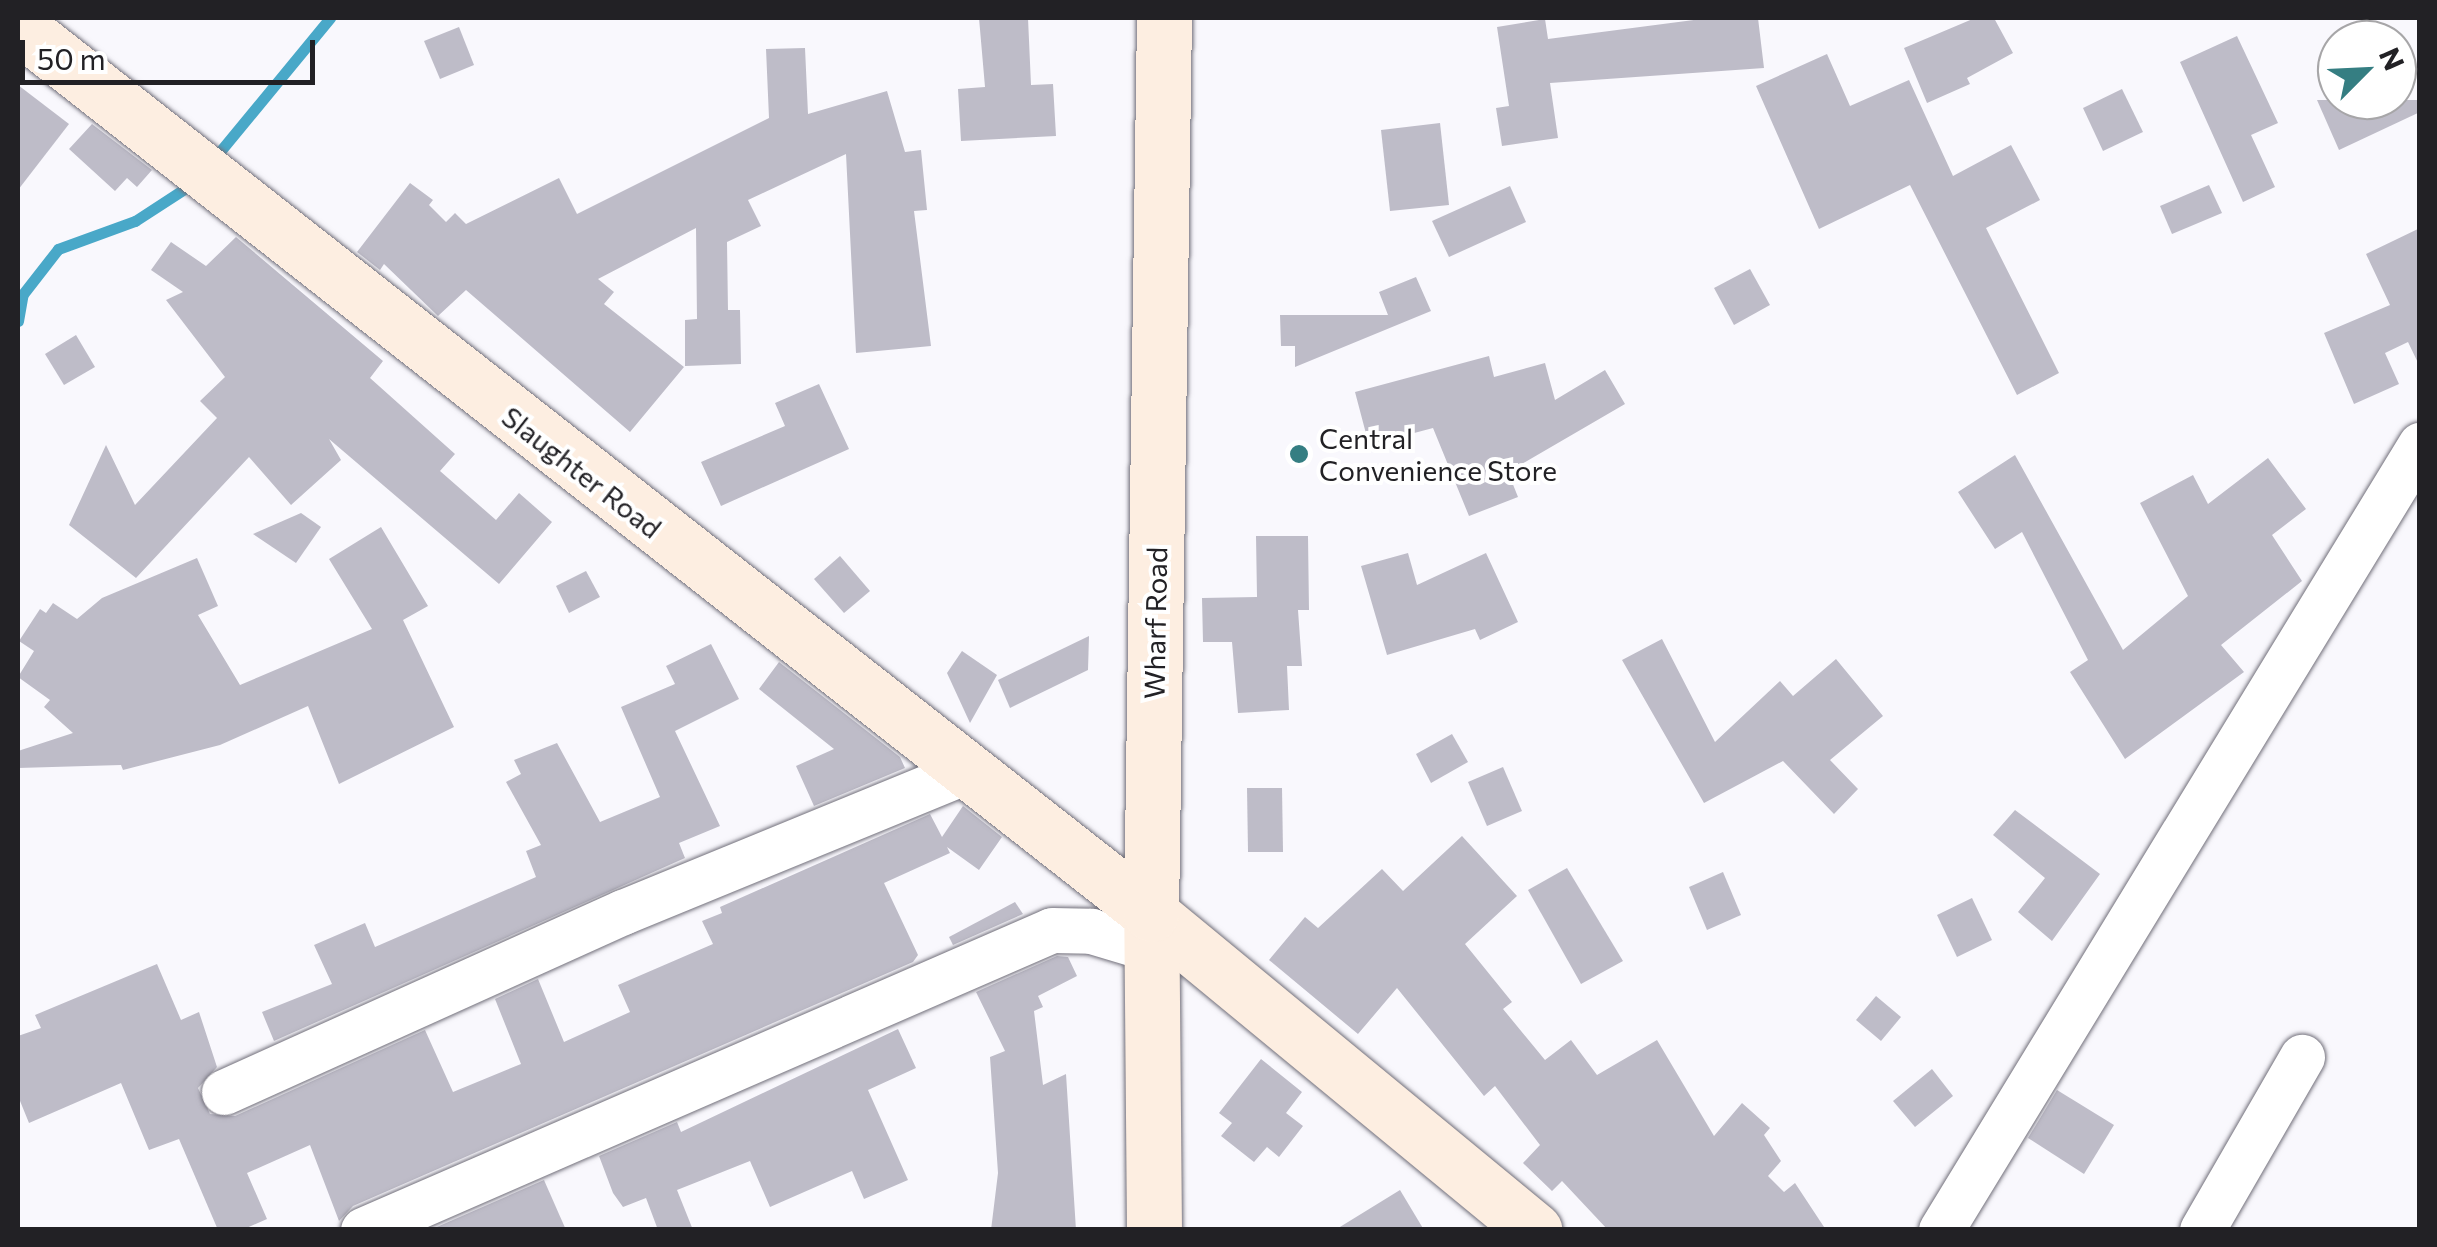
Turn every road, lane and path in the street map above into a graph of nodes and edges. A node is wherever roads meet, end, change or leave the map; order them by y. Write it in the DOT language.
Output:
graph roads {
  1 [pos="1164,18"];
  2 [pos="18,26"];
  3 [pos="2420,445"];
  4 [pos="966,771"];
  5 [pos="1151,931"];
  6 [pos="2302,1057"];
  7 [pos="224,1092"];
  8 [pos="364,1230"];
  9 [pos="1154,1230"];
  10 [pos="1535,1230"];
  11 [pos="1941,1230"];
  12 [pos="2202,1230"];
  1 -- 5 [label="street, Wharf Road"];
  2 -- 4 [label="street, Slaughter Road"];
  3 -- 11 [label="street"];
  4 -- 5 [label="street, Slaughter Road"];
  4 -- 7 [label="street"];
  5 -- 8 [label="street"];
  5 -- 9 [label="street, Wharf Road"];
  5 -- 10 [label="street, Slaughter Road"];
  6 -- 12 [label="street"];
}
